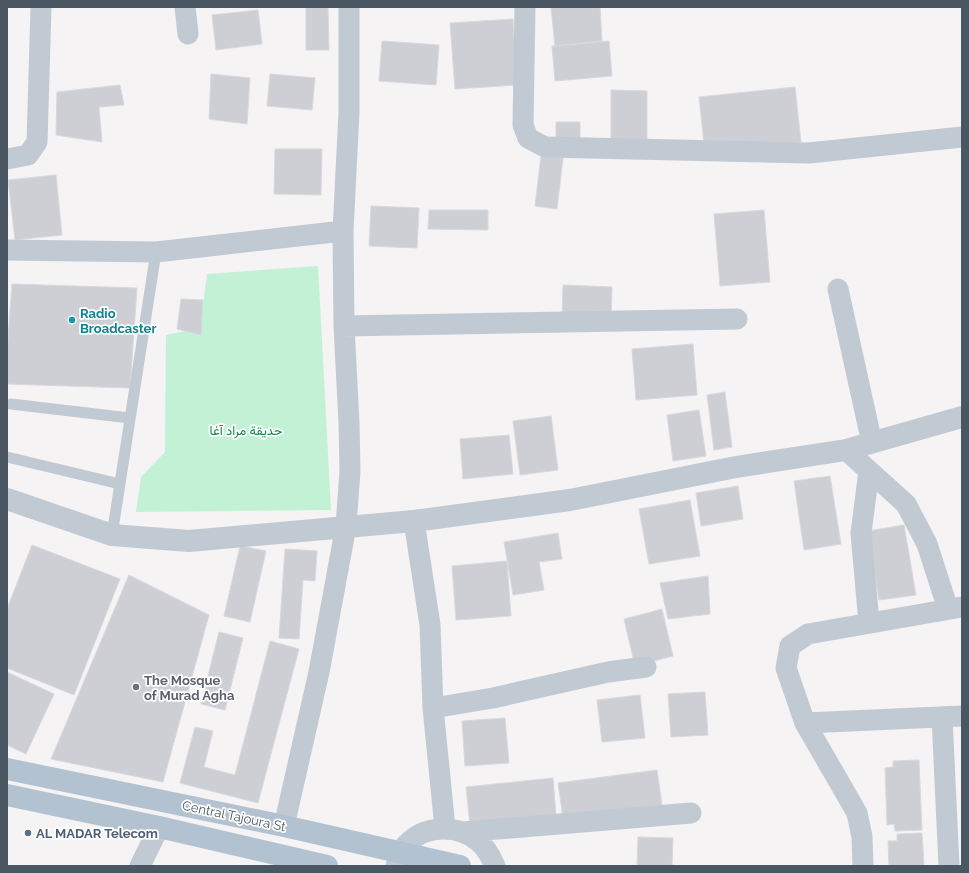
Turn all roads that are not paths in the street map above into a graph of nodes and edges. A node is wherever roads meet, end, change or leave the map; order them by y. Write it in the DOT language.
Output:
graph roads {
  1 [pos="41,7"];
  2 [pos="185,7"];
  3 [pos="349,7"];
  4 [pos="524,7"];
  5 [pos="188,34"];
  6 [pos="962,137"];
  7 [pos="7,159"];
  8 [pos="343,231"];
  9 [pos="7,250"];
  10 [pos="156,252"];
  11 [pos="838,289"];
  12 [pos="737,319"];
  13 [pos="344,326"];
  14 [pos="11,404"];
  15 [pos="962,417"];
  16 [pos="130,418"];
  17 [pos="872,443"];
  18 [pos="846,450"];
  19 [pos="7,457"];
  20 [pos="869,471"];
  21 [pos="120,484"];
  22 [pos="7,499"];
  23 [pos="414,521"];
  24 [pos="346,526"];
  25 [pos="112,535"];
  26 [pos="955,608"];
  27 [pos="869,623"];
  28 [pos="646,667"];
  29 [pos="432,708"];
  30 [pos="952,716"];
  31 [pos="805,723"];
  32 [pos="7,768"];
  33 [pos="7,795"];
  34 [pos="691,813"];
  35 [pos="284,826"];
  36 [pos="159,827"];
  37 [pos="454,830"];
  38 [pos="398,859"];
  39 [pos="140,866"];
  40 [pos="327,866"];
  41 [pos="460,866"];
  42 [pos="495,866"];
  43 [pos="863,866"];
  44 [pos="949,866"];
  1 -- 7 [label="street"];
  2 -- 5 [label="street"];
  3 -- 8 [label="street"];
  4 -- 6 [label="street"];
  8 -- 10 [label="street"];
  8 -- 13 [label="street"];
  9 -- 10 [label="street"];
  10 -- 16 [label="lane"];
  11 -- 17 [label="street"];
  12 -- 13 [label="street"];
  13 -- 24 [label="street"];
  14 -- 16 [label="lane"];
  15 -- 17 [label="street"];
  16 -- 21 [label="lane"];
  17 -- 18 [label="street"];
  18 -- 20 [label="street"];
  18 -- 23 [label="street"];
  19 -- 21 [label="lane"];
  20 -- 26 [label="street"];
  20 -- 27 [label="street"];
  21 -- 25 [label="lane"];
  22 -- 25 [label="street"];
  23 -- 24 [label="street"];
  23 -- 29 [label="street"];
  24 -- 25 [label="street"];
  24 -- 35 [label="street"];
  26 -- 27 [label="street"];
  27 -- 31 [label="street"];
  28 -- 29 [label="street"];
  29 -- 37 [label="street"];
  30 -- 31 [label="street"];
  30 -- 44 [label="street"];
  31 -- 43 [label="street"];
  32 -- 35 [label="main road, Central Tajoura St"];
  33 -- 36 [label="main road, Central Tajoura St"];
  34 -- 37 [label="street"];
  35 -- 38 [label="main road, Central Tajoura St"];
  36 -- 39 [label="street"];
  36 -- 40 [label="main road, Central Tajoura St"];
  37 -- 38 [label="street"];
  37 -- 42 [label="street"];
  38 -- 41 [label="main road, Central Tajoura St"];
}
